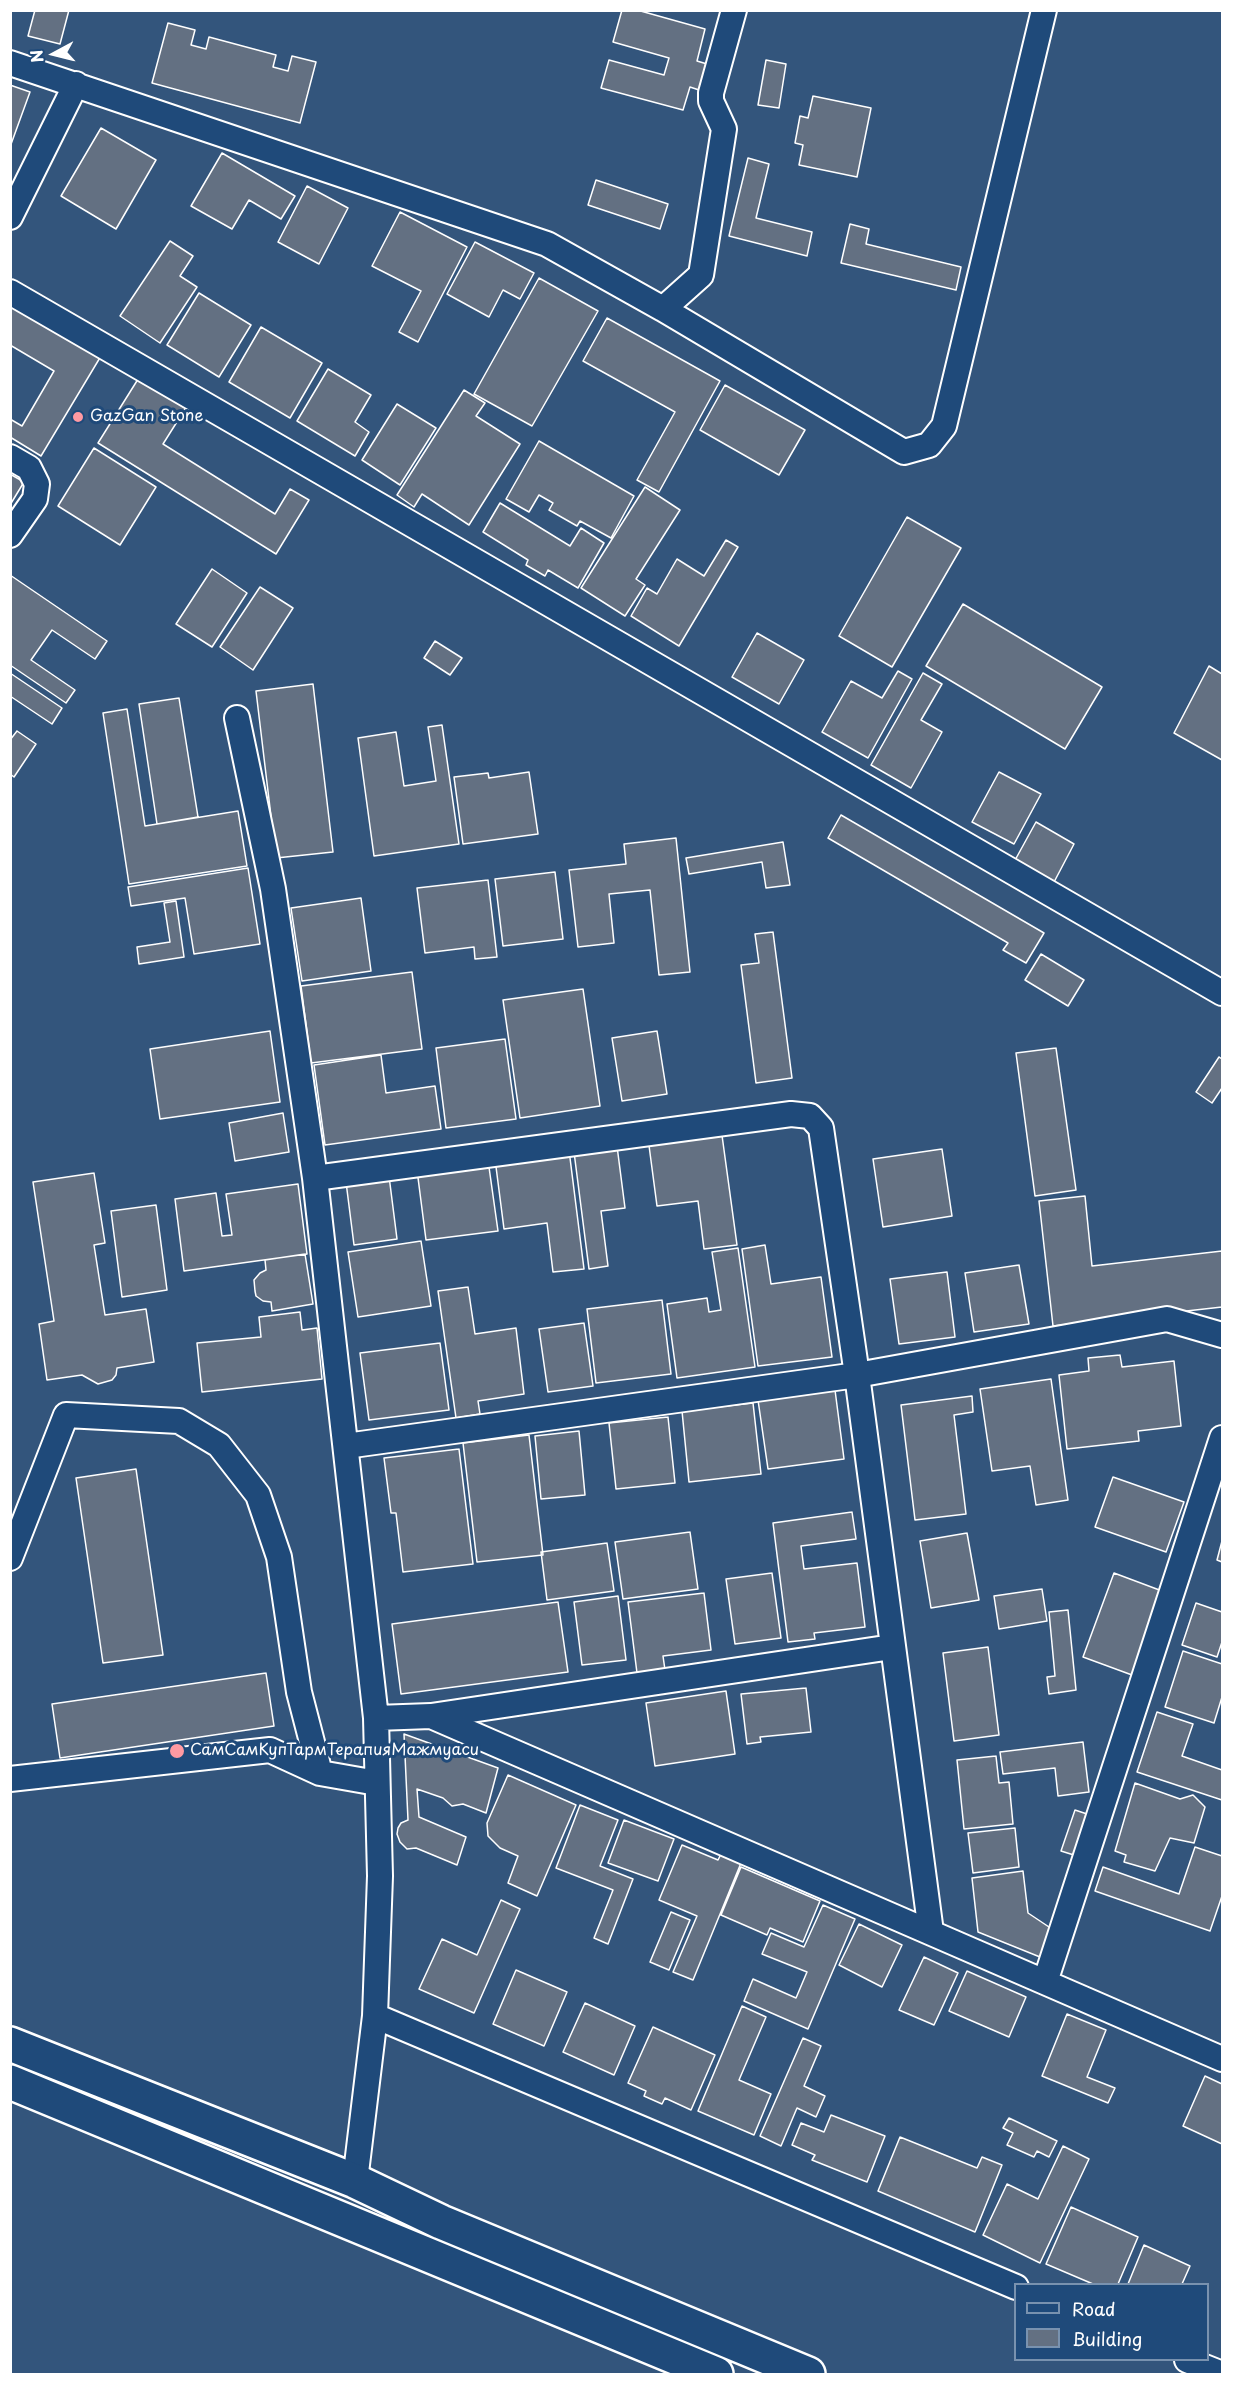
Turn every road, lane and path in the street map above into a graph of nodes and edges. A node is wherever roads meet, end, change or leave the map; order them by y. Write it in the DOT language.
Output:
graph roads {
  1 [pos="734,10"];
  2 [pos="1044,10"];
  3 [pos="10,63"];
  4 [pos="76,84"];
  5 [pos="10,217"];
  6 [pos="10,292"];
  7 [pos="663,309"];
  8 [pos="10,457"];
  9 [pos="10,535"];
  10 [pos="237,718"];
  11 [pos="1222,993"];
  12 [pos="315,1178"];
  13 [pos="1222,1335"];
  14 [pos="857,1375"];
  15 [pos="1222,1438"];
  16 [pos="346,1446"];
  17 [pos="10,1558"];
  18 [pos="892,1647"];
  19 [pos="431,1716"];
  20 [pos="376,1718"];
  21 [pos="320,1773"];
  22 [pos="10,1779"];
  23 [pos="377,1783"];
  24 [pos="931,1932"];
  25 [pos="1045,1982"];
  26 [pos="375,2016"];
  27 [pos="10,2044"];
  28 [pos="1222,2059"];
  29 [pos="10,2082"];
  30 [pos="356,2181"];
  31 [pos="1014,2286"];
  32 [pos="1190,2361"];
  33 [pos="716,2374"];
  34 [pos="808,2374"];
  35 [pos="1222,2374"];
  1 -- 7 [label="street"];
  2 -- 7 [label="street"];
  3 -- 4 [label="street"];
  4 -- 5 [label="street"];
  4 -- 7 [label="street"];
  6 -- 11 [label="street"];
  8 -- 9 [label="street"];
  10 -- 12 [label="street"];
  12 -- 14 [label="street"];
  12 -- 16 [label="street"];
  13 -- 14 [label="street"];
  14 -- 16 [label="street"];
  14 -- 18 [label="street"];
  15 -- 25 [label="street"];
  16 -- 20 [label="street"];
  17 -- 21 [label="street"];
  18 -- 19 [label="street"];
  18 -- 24 [label="street"];
  19 -- 20 [label="street"];
  19 -- 24 [label="street"];
  20 -- 23 [label="street"];
  21 -- 22 [label="street"];
  21 -- 23 [label="street"];
  23 -- 26 [label="street"];
  24 -- 25 [label="street"];
  25 -- 28 [label="street"];
  26 -- 30 [label="street"];
  26 -- 31 [label="street"];
  27 -- 30 [label="main road"];
  29 -- 33 [label="main road"];
  30 -- 34 [label="main road"];
  32 -- 35 [label="street"];
}
